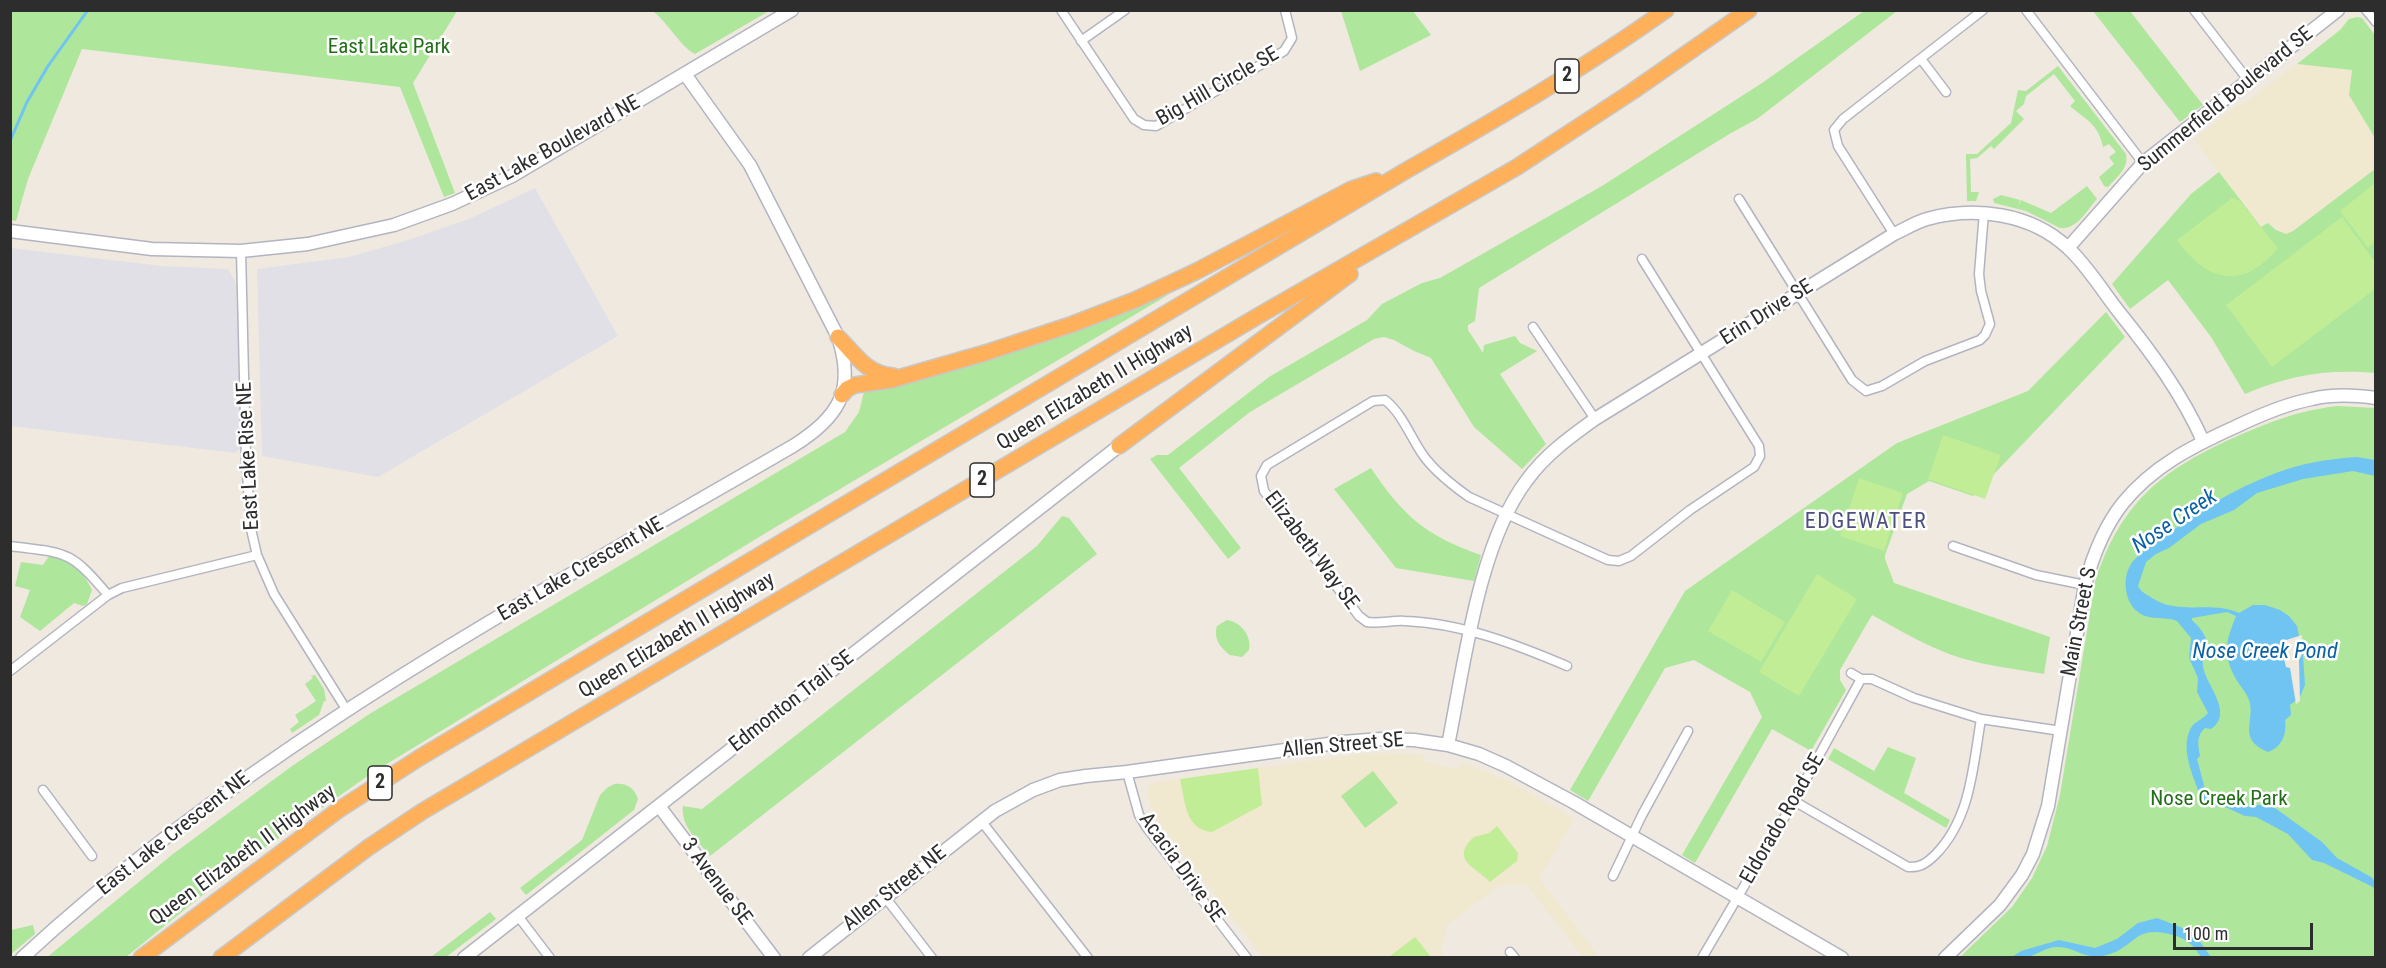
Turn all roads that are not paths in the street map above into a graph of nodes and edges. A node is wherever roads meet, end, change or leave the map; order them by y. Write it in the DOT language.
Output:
graph roads {
  1 [pos="792,10"];
  2 [pos="1061,10"];
  3 [pos="1125,10"];
  4 [pos="1285,10"];
  5 [pos="1666,10"];
  6 [pos="1749,10"];
  7 [pos="1983,10"];
  8 [pos="2026,10"];
  9 [pos="2194,10"];
  10 [pos="2338,10"];
  11 [pos="2366,10"];
  12 [pos="2376,22"];
  13 [pos="1081,41"];
  14 [pos="1921,59"];
  15 [pos="685,74"];
  16 [pos="2248,80"];
  17 [pos="1946,92"];
  18 [pos="2143,163"];
  19 [pos="1407,170"];
  20 [pos="1739,199"];
  21 [pos="1984,212"];
  22 [pos="10,231"];
  23 [pos="1402,234"];
  24 [pos="1894,234"];
  25 [pos="2068,248"];
  26 [pos="242,251"];
  27 [pos="1642,259"];
  28 [pos="1799,294"];
  29 [pos="1533,327"];
  30 [pos="838,337"];
  31 [pos="1701,353"];
  32 [pos="916,374"];
  33 [pos="842,395"];
  34 [pos="2376,398"];
  35 [pos="1595,419"];
  36 [pos="2204,441"];
  37 [pos="1119,446"];
  38 [pos="1506,515"];
  39 [pos="10,546"];
  40 [pos="1953,546"];
  41 [pos="257,555"];
  42 [pos="2085,585"];
  43 [pos="108,595"];
  44 [pos="1472,631"];
  45 [pos="1567,666"];
  46 [pos="10,671"];
  47 [pos="1851,673"];
  48 [pos="1861,679"];
  49 [pos="346,709"];
  50 [pos="1981,719"];
  51 [pos="1688,731"];
  52 [pos="2061,731"];
  53 [pos="1448,745"];
  54 [pos="1127,772"];
  55 [pos="42,790"];
  56 [pos="1794,801"];
  57 [pos="659,806"];
  58 [pos="982,822"];
  59 [pos="1632,836"];
  60 [pos="92,855"];
  61 [pos="1612,876"];
  62 [pos="885,897"];
  63 [pos="1738,897"];
  64 [pos="518,916"];
  65 [pos="22,957"];
  66 [pos="141,957"];
  67 [pos="221,957"];
  68 [pos="464,957"];
  69 [pos="550,957"];
  70 [pos="774,957"];
  71 [pos="809,957"];
  72 [pos="932,957"];
  73 [pos="1088,957"];
  74 [pos="1247,957"];
  75 [pos="1702,957"];
  76 [pos="1842,957"];
  77 [pos="1944,957"];
  1 -- 15 [label="street, East Lake Boulevard NE"];
  2 -- 13 [label="street, Big Hill Circle SE"];
  3 -- 13 [label="street"];
  4 -- 13 [label="street, Big Hill Circle SE"];
  5 -- 19 [label="highway, Queen Elizabeth II Highway / 2"];
  6 -- 23 [label="highway, Queen Elizabeth II Highway / 2"];
  7 -- 14 [label="street"];
  8 -- 18 [label="street"];
  9 -- 16 [label="street"];
  10 -- 16 [label="street, Summerfield Boulevard SE"];
  11 -- 12 [label="street"];
  14 -- 17 [label="street"];
  14 -- 24 [label="street"];
  15 -- 26 [label="street, East Lake Boulevard NE"];
  15 -- 30 [label="street, East Lake Crescent NE"];
  16 -- 18 [label="street, Summerfield Boulevard SE"];
  18 -- 25 [label="street, Summerfield Boulevard SE"];
  19 -- 32 [label="highway"];
  19 -- 66 [label="highway, Queen Elizabeth II Highway / 2"];
  20 -- 28 [label="street"];
  21 -- 24 [label="street, Erin Drive SE"];
  21 -- 25 [label="street, Erin Drive SE"];
  21 -- 28 [label="street"];
  22 -- 26 [label="street, East Lake Boulevard NE"];
  23 -- 37 [label="highway"];
  23 -- 67 [label="highway, Queen Elizabeth II Highway / 2"];
  24 -- 28 [label="street, Erin Drive SE"];
  25 -- 36 [label="street, Erin Drive SE"];
  26 -- 41 [label="street, East Lake Rise NE"];
  27 -- 31 [label="street"];
  28 -- 31 [label="street, Erin Drive SE"];
  29 -- 35 [label="street"];
  30 -- 32 [label="highway"];
  30 -- 33 [label="street, East Lake Crescent NE"];
  31 -- 35 [label="street, Erin Drive SE"];
  31 -- 38 [label="street"];
  32 -- 33 [label="highway"];
  33 -- 49 [label="street, East Lake Crescent NE"];
  34 -- 36 [label="street, Main Street S"];
  35 -- 38 [label="street, Erin Drive SE"];
  36 -- 42 [label="street, Main Street S"];
  37 -- 57 [label="street, Edmonton Trail SE"];
  38 -- 44 [label="street, Erin Drive SE"];
  38 -- 44 [label="street, Elizabeth Way SE"];
  39 -- 43 [label="street"];
  40 -- 42 [label="street"];
  41 -- 43 [label="street"];
  41 -- 49 [label="street, East Lake Rise NE"];
  42 -- 52 [label="street, Main Street S"];
  43 -- 46 [label="street"];
  44 -- 45 [label="street"];
  44 -- 53 [label="street, Erin Drive SE"];
  47 -- 48 [label="street"];
  48 -- 50 [label="street"];
  48 -- 56 [label="street, Eldorado Road SE"];
  49 -- 65 [label="street, East Lake Crescent NE"];
  50 -- 52 [label="street"];
  50 -- 56 [label="street"];
  51 -- 59 [label="street"];
  52 -- 77 [label="street, Main Street S"];
  53 -- 54 [label="street, Allen Street SE"];
  53 -- 59 [label="street, Allen Street SE"];
  54 -- 58 [label="street, Allen Street SE"];
  54 -- 74 [label="street, Acacia Drive SE"];
  55 -- 60 [label="street"];
  56 -- 63 [label="street, Eldorado Road SE"];
  57 -- 64 [label="street, Edmonton Trail SE"];
  57 -- 70 [label="street, 3 Avenue SE"];
  58 -- 62 [label="street, Allen Street NE"];
  58 -- 73 [label="street"];
  59 -- 61 [label="street"];
  59 -- 63 [label="street, Allen Street SE"];
  62 -- 71 [label="street, Allen Street NE"];
  62 -- 72 [label="street"];
  63 -- 75 [label="street, Eldorado Road SE"];
  63 -- 76 [label="street, Allen Street SE"];
  64 -- 68 [label="street, Edmonton Trail SE"];
  64 -- 69 [label="street"];
}
